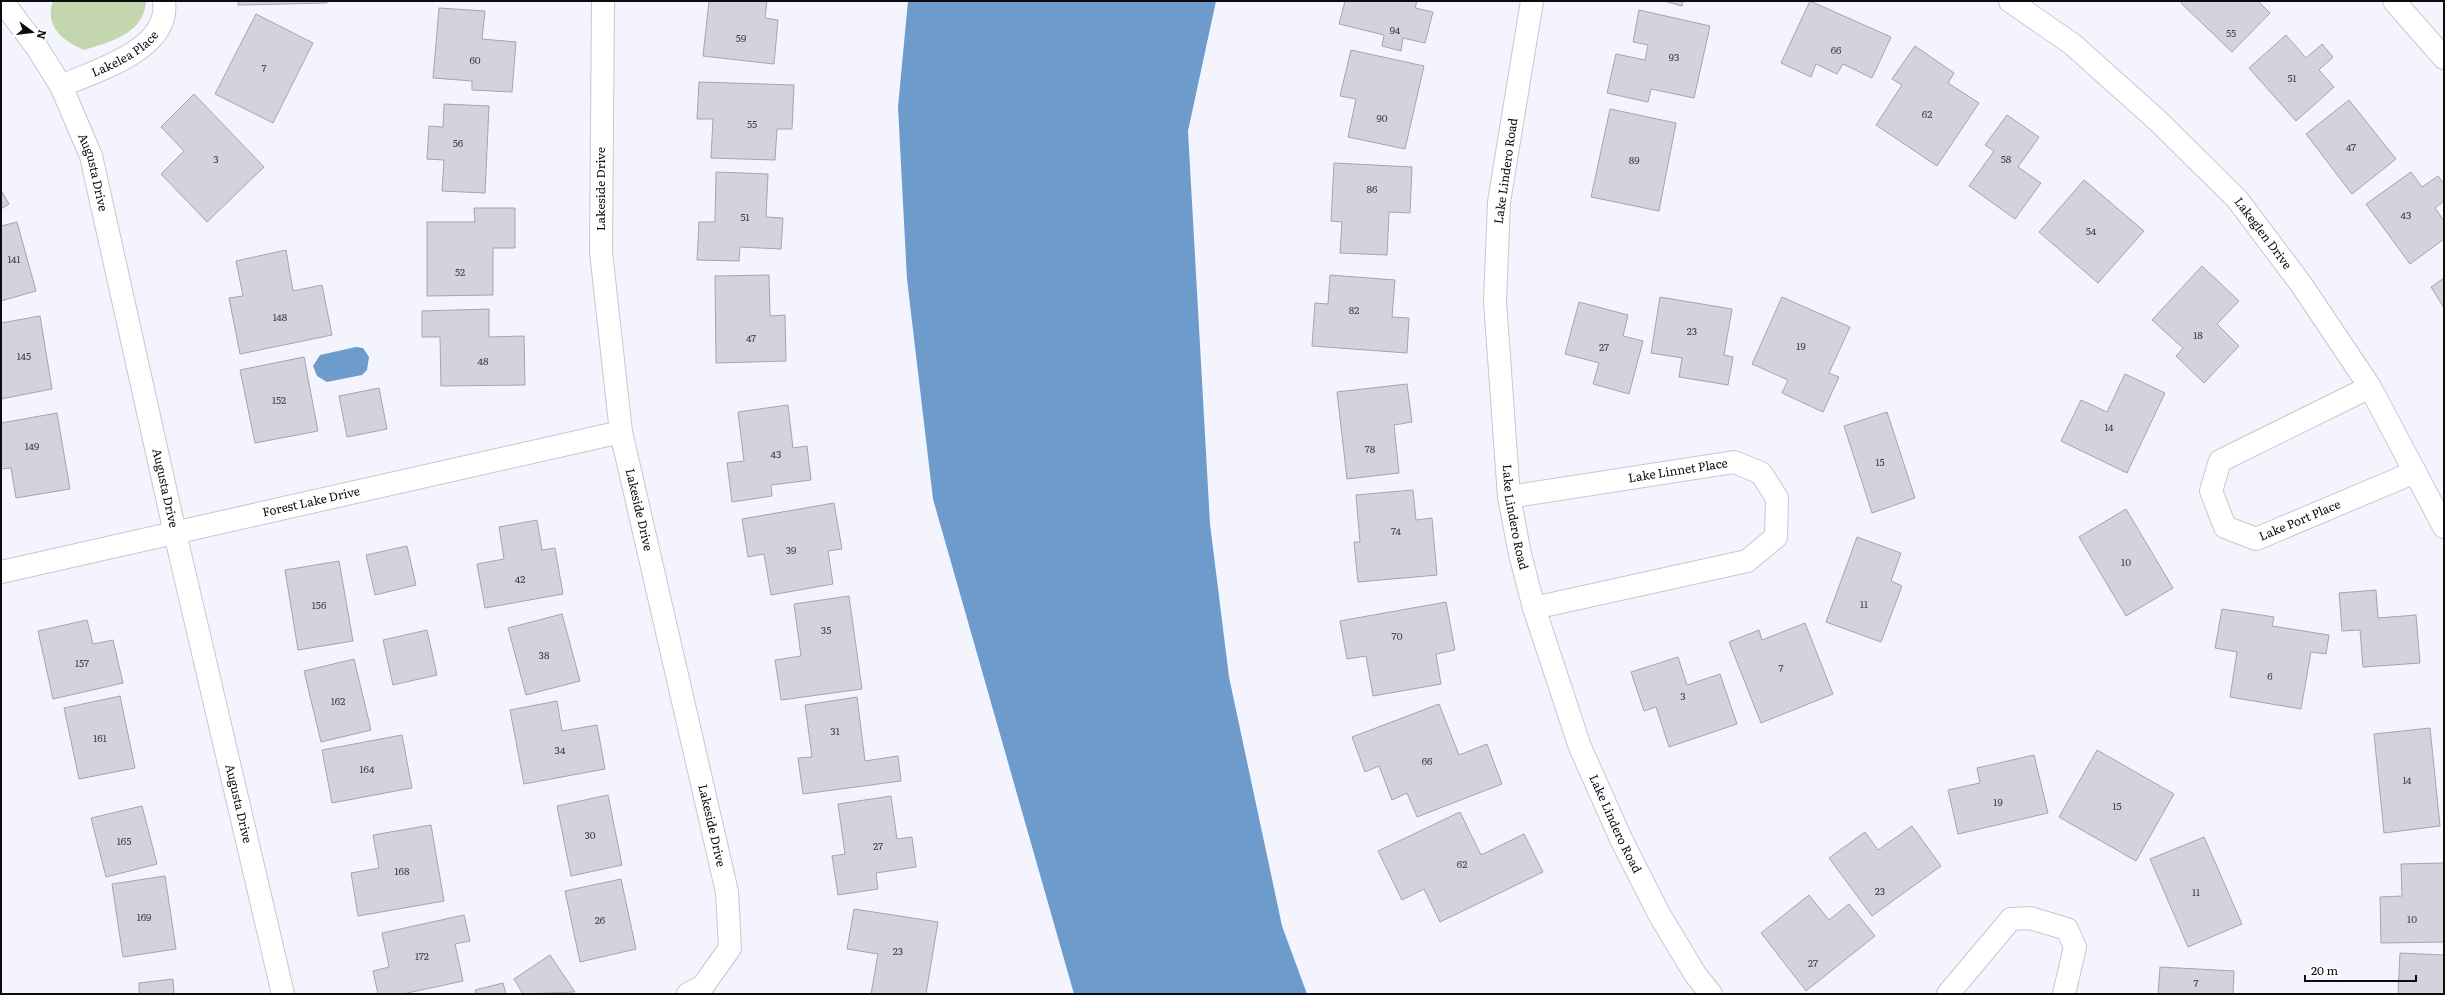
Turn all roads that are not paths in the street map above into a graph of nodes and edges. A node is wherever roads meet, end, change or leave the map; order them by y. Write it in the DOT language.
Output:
graph roads {
  1 [pos="164,1"];
  2 [pos="603,1"];
  3 [pos="1532,1"];
  4 [pos="2010,1"];
  5 [pos="2394,1"];
  6 [pos="11,4"];
  7 [pos="2444,58"];
  8 [pos="61,86"];
  9 [pos="2370,387"];
  10 [pos="622,432"];
  11 [pos="2415,472"];
  12 [pos="1509,497"];
  13 [pos="2444,527"];
  14 [pos="175,533"];
  15 [pos="1,572"];
  16 [pos="1534,608"];
  17 [pos="283,994"];
  18 [pos="688,994"];
  19 [pos="1711,994"];
  20 [pos="1948,994"];
  21 [pos="2064,994"];
  1 -- 8 [label="street, Lakelea Place"];
  2 -- 10 [label="street, Lakeside Drive"];
  3 -- 12 [label="street, Lake Lindero Road"];
  4 -- 9 [label="street, Lakeglen Drive"];
  5 -- 7 [label="street"];
  6 -- 8 [label="street, Augusta Drive"];
  8 -- 14 [label="street, Augusta Drive"];
  9 -- 11 [label="street, Lakeglen Drive"];
  9 -- 11 [label="street, Lake Port Place"];
  10 -- 14 [label="street, Forest Lake Drive"];
  10 -- 18 [label="street, Lakeside Drive"];
  11 -- 13 [label="street, Lakeglen Drive"];
  12 -- 16 [label="street, Lake Lindero Road"];
  12 -- 16 [label="street, Lake Linnet Place"];
  14 -- 15 [label="street, Forest Lake Drive"];
  14 -- 17 [label="street, Augusta Drive"];
  16 -- 19 [label="street, Lake Lindero Road"];
  20 -- 21 [label="street"];
}
